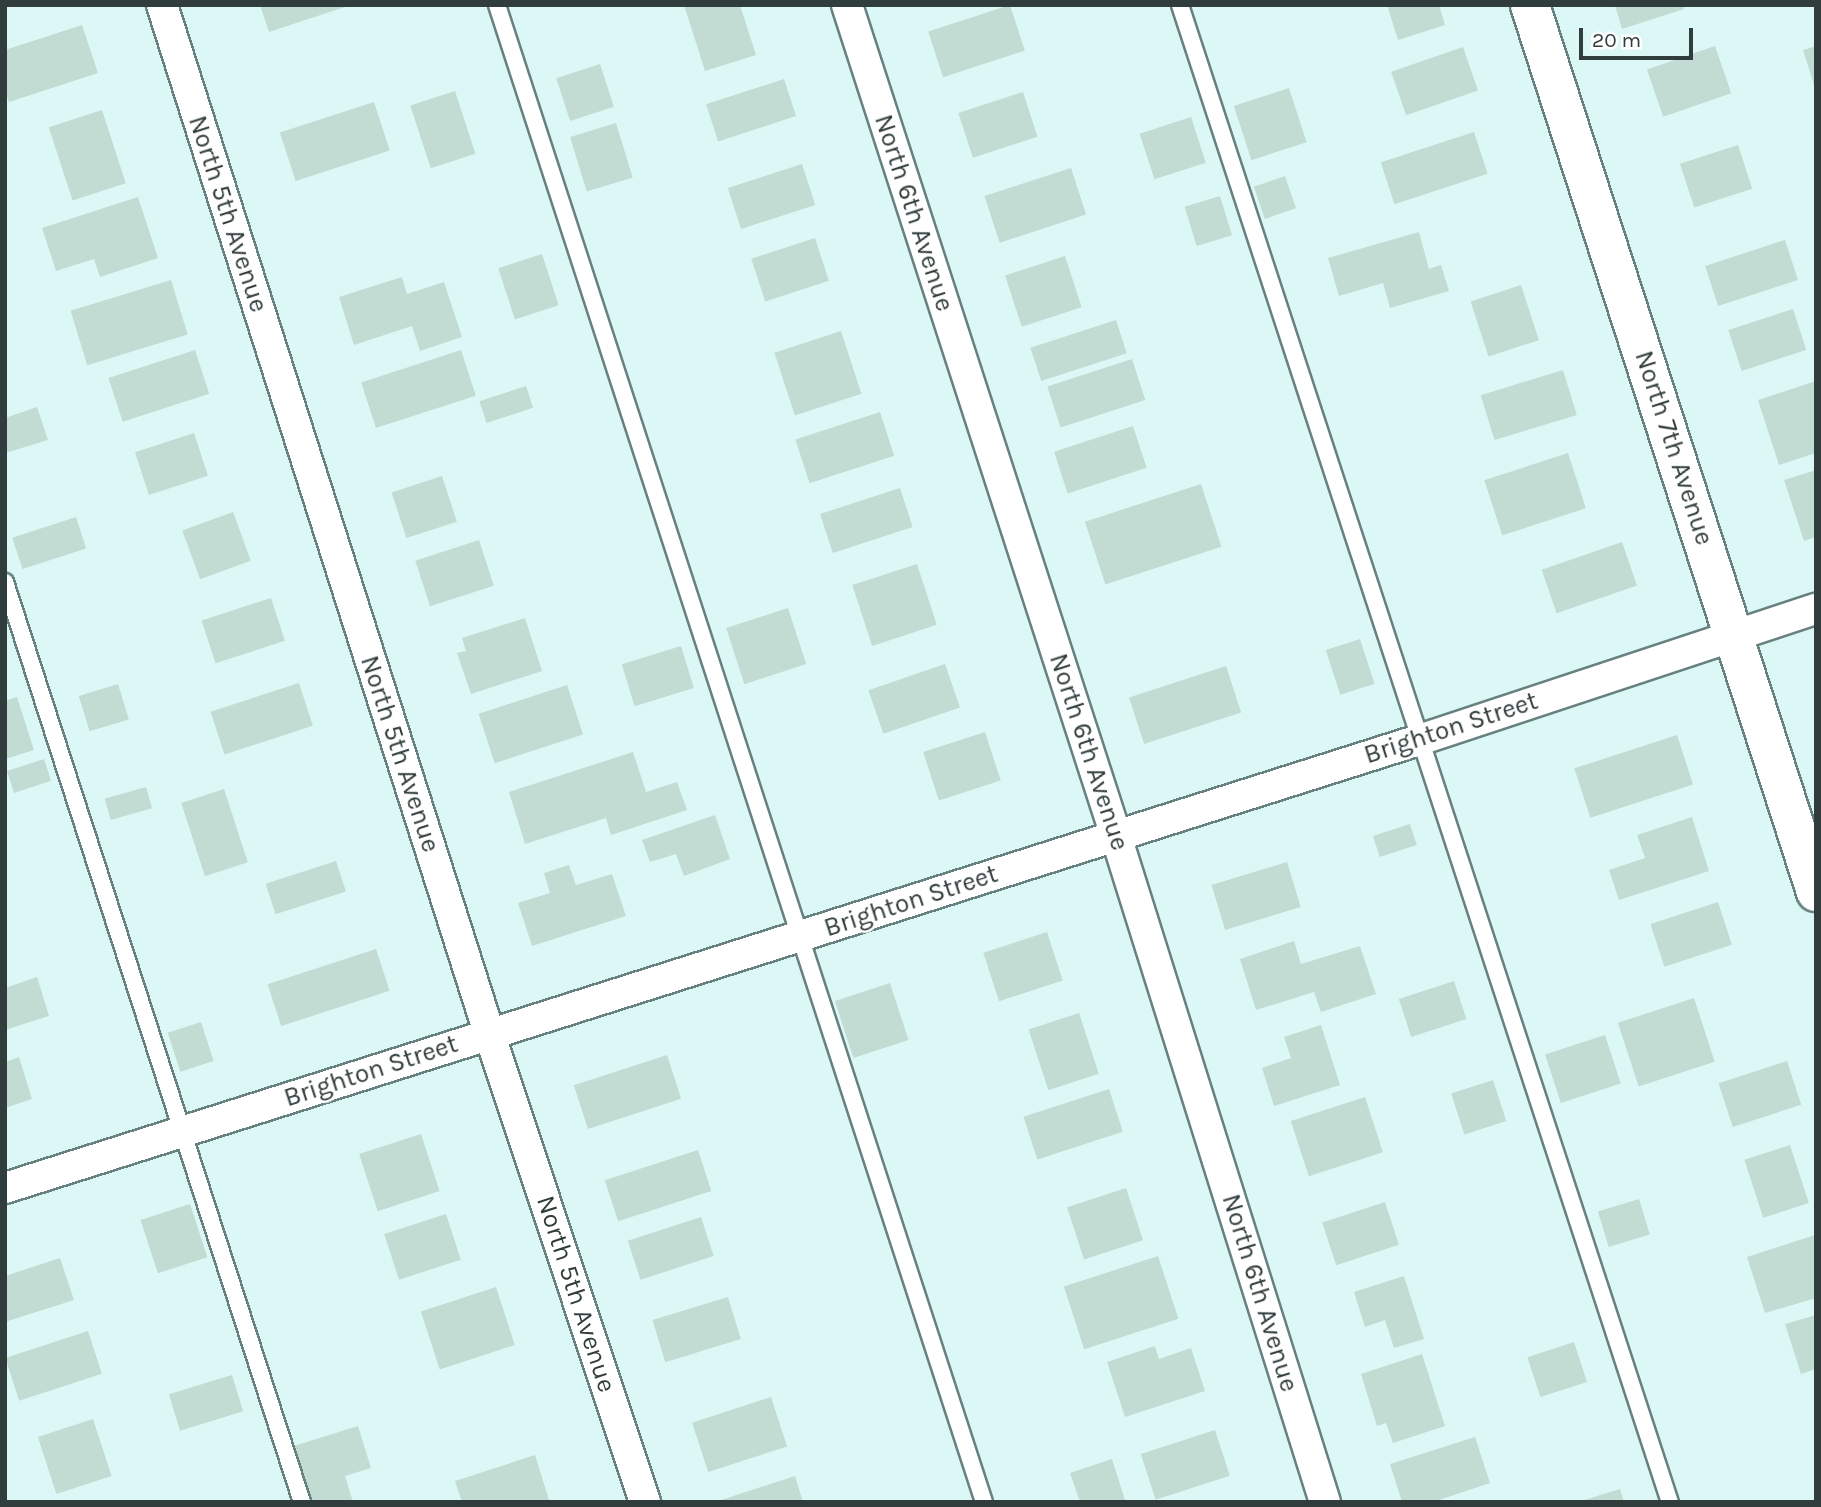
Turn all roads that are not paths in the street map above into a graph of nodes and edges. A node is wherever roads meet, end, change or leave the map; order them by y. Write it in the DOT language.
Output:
graph roads {
  1 [pos="162,5"];
  2 [pos="496,5"];
  3 [pos="846,5"];
  4 [pos="1180,5"];
  5 [pos="1530,5"];
  6 [pos="5,582"];
  7 [pos="1816,609"];
  8 [pos="1735,634"];
  9 [pos="1422,739"];
  10 [pos="1116,836"];
  11 [pos="1816,892"];
  12 [pos="800,936"];
  13 [pos="489,1033"];
  14 [pos="182,1132"];
  15 [pos="5,1188"];
  16 [pos="302,1502"];
  17 [pos="645,1502"];
  18 [pos="984,1502"];
  19 [pos="1325,1502"];
  20 [pos="1671,1502"];
  1 -- 13 [label="street, North 5th Avenue"];
  2 -- 12 [label="lane"];
  3 -- 10 [label="street, North 6th Avenue"];
  4 -- 9 [label="lane"];
  5 -- 8 [label="street, North 7th Avenue"];
  6 -- 14 [label="lane"];
  7 -- 8 [label="street, Brighton Street"];
  8 -- 9 [label="street, Brighton Street"];
  8 -- 11 [label="street, North 7th Avenue"];
  9 -- 10 [label="street, Brighton Street"];
  9 -- 20 [label="lane"];
  10 -- 12 [label="street, Brighton Street"];
  10 -- 19 [label="street, North 6th Avenue"];
  12 -- 13 [label="street, Brighton Street"];
  12 -- 18 [label="lane"];
  13 -- 14 [label="street, Brighton Street"];
  13 -- 17 [label="street, North 5th Avenue"];
  14 -- 15 [label="street, Brighton Street"];
  14 -- 16 [label="lane"];
}
